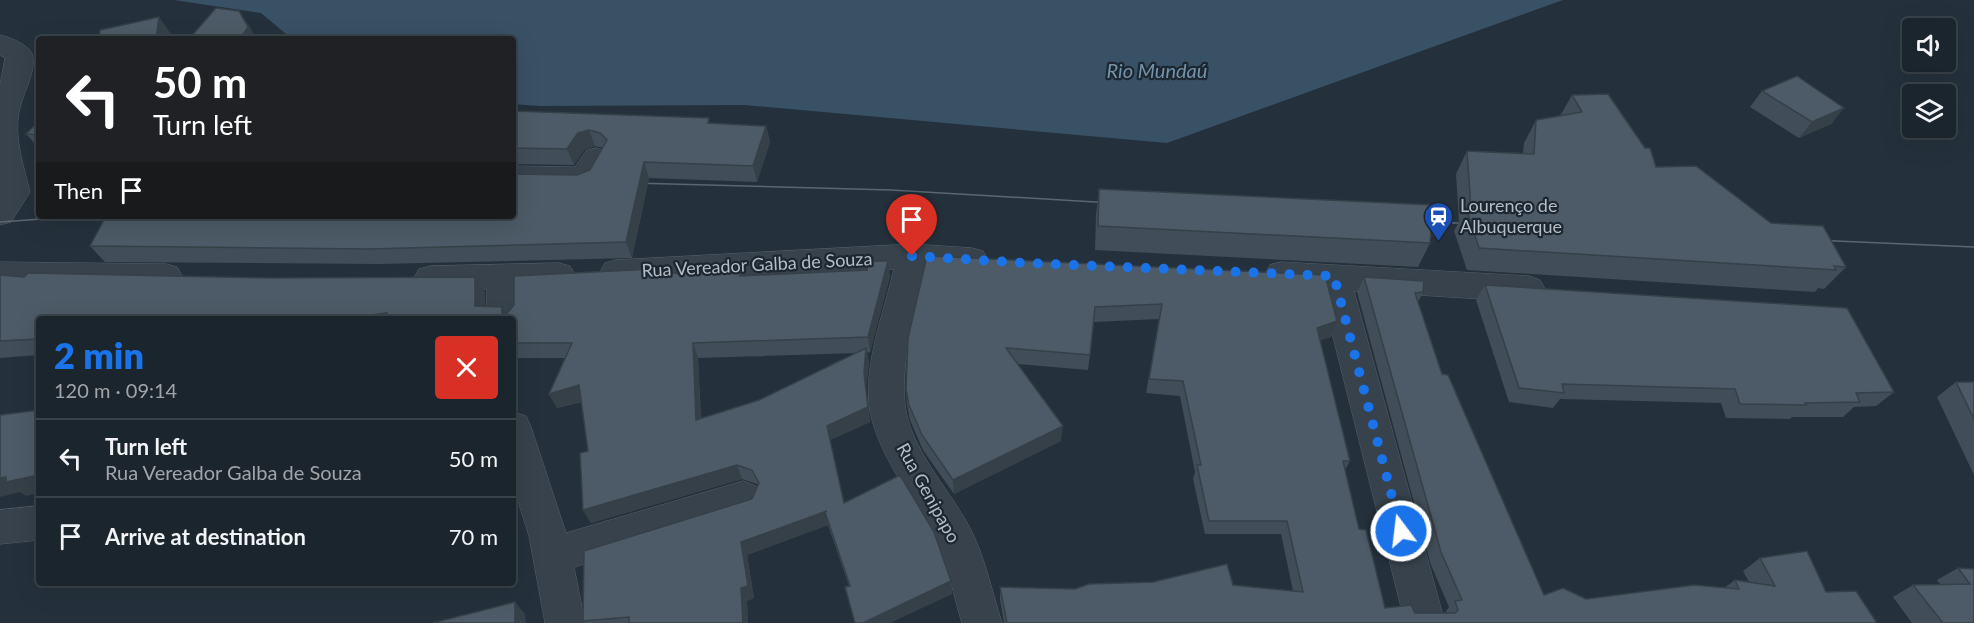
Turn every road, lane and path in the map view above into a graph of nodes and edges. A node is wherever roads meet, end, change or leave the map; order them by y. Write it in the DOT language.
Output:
graph roads {
  1 [pos="0,43"];
  2 [pos="596,158"];
  3 [pos="516,177"];
  4 [pos="18,195"];
  5 [pos="912,256"];
  6 [pos="1002,262"];
  7 [pos="1251,273"];
  8 [pos="0,274"];
  9 [pos="1334,276"];
  10 [pos="190,277"];
  11 [pos="504,277"];
  12 [pos="400,278"];
  13 [pos="1560,291"];
  14 [pos="503,316"];
  15 [pos="516,445"];
  16 [pos="520,469"];
  17 [pos="743,498"];
  18 [pos="36,523"];
  19 [pos="0,527"];
  20 [pos="553,555"];
  21 [pos="565,623"];
  22 [pos="982,623"];
  23 [pos="1425,623"];
  1 -- 4 [label="street"];
  2 -- 3 [label="street"];
  5 -- 6 [label="street, Rua Vereador Galba de Souza"];
  5 -- 11 [label="street, Rua Vereador Galba de Souza"];
  5 -- 22 [label="street, Rua Genipapo"];
  7 -- 9 [label="street"];
  8 -- 10 [label="street"];
  9 -- 13 [label="street"];
  9 -- 23 [label="street"];
  11 -- 12 [label="street, Rua Vereador Galba de Souza"];
  11 -- 14 [label="street"];
  15 -- 16 [label="street"];
  16 -- 20 [label="street"];
  17 -- 20 [label="street"];
  18 -- 19 [label="street"];
  20 -- 21 [label="street"];
}
